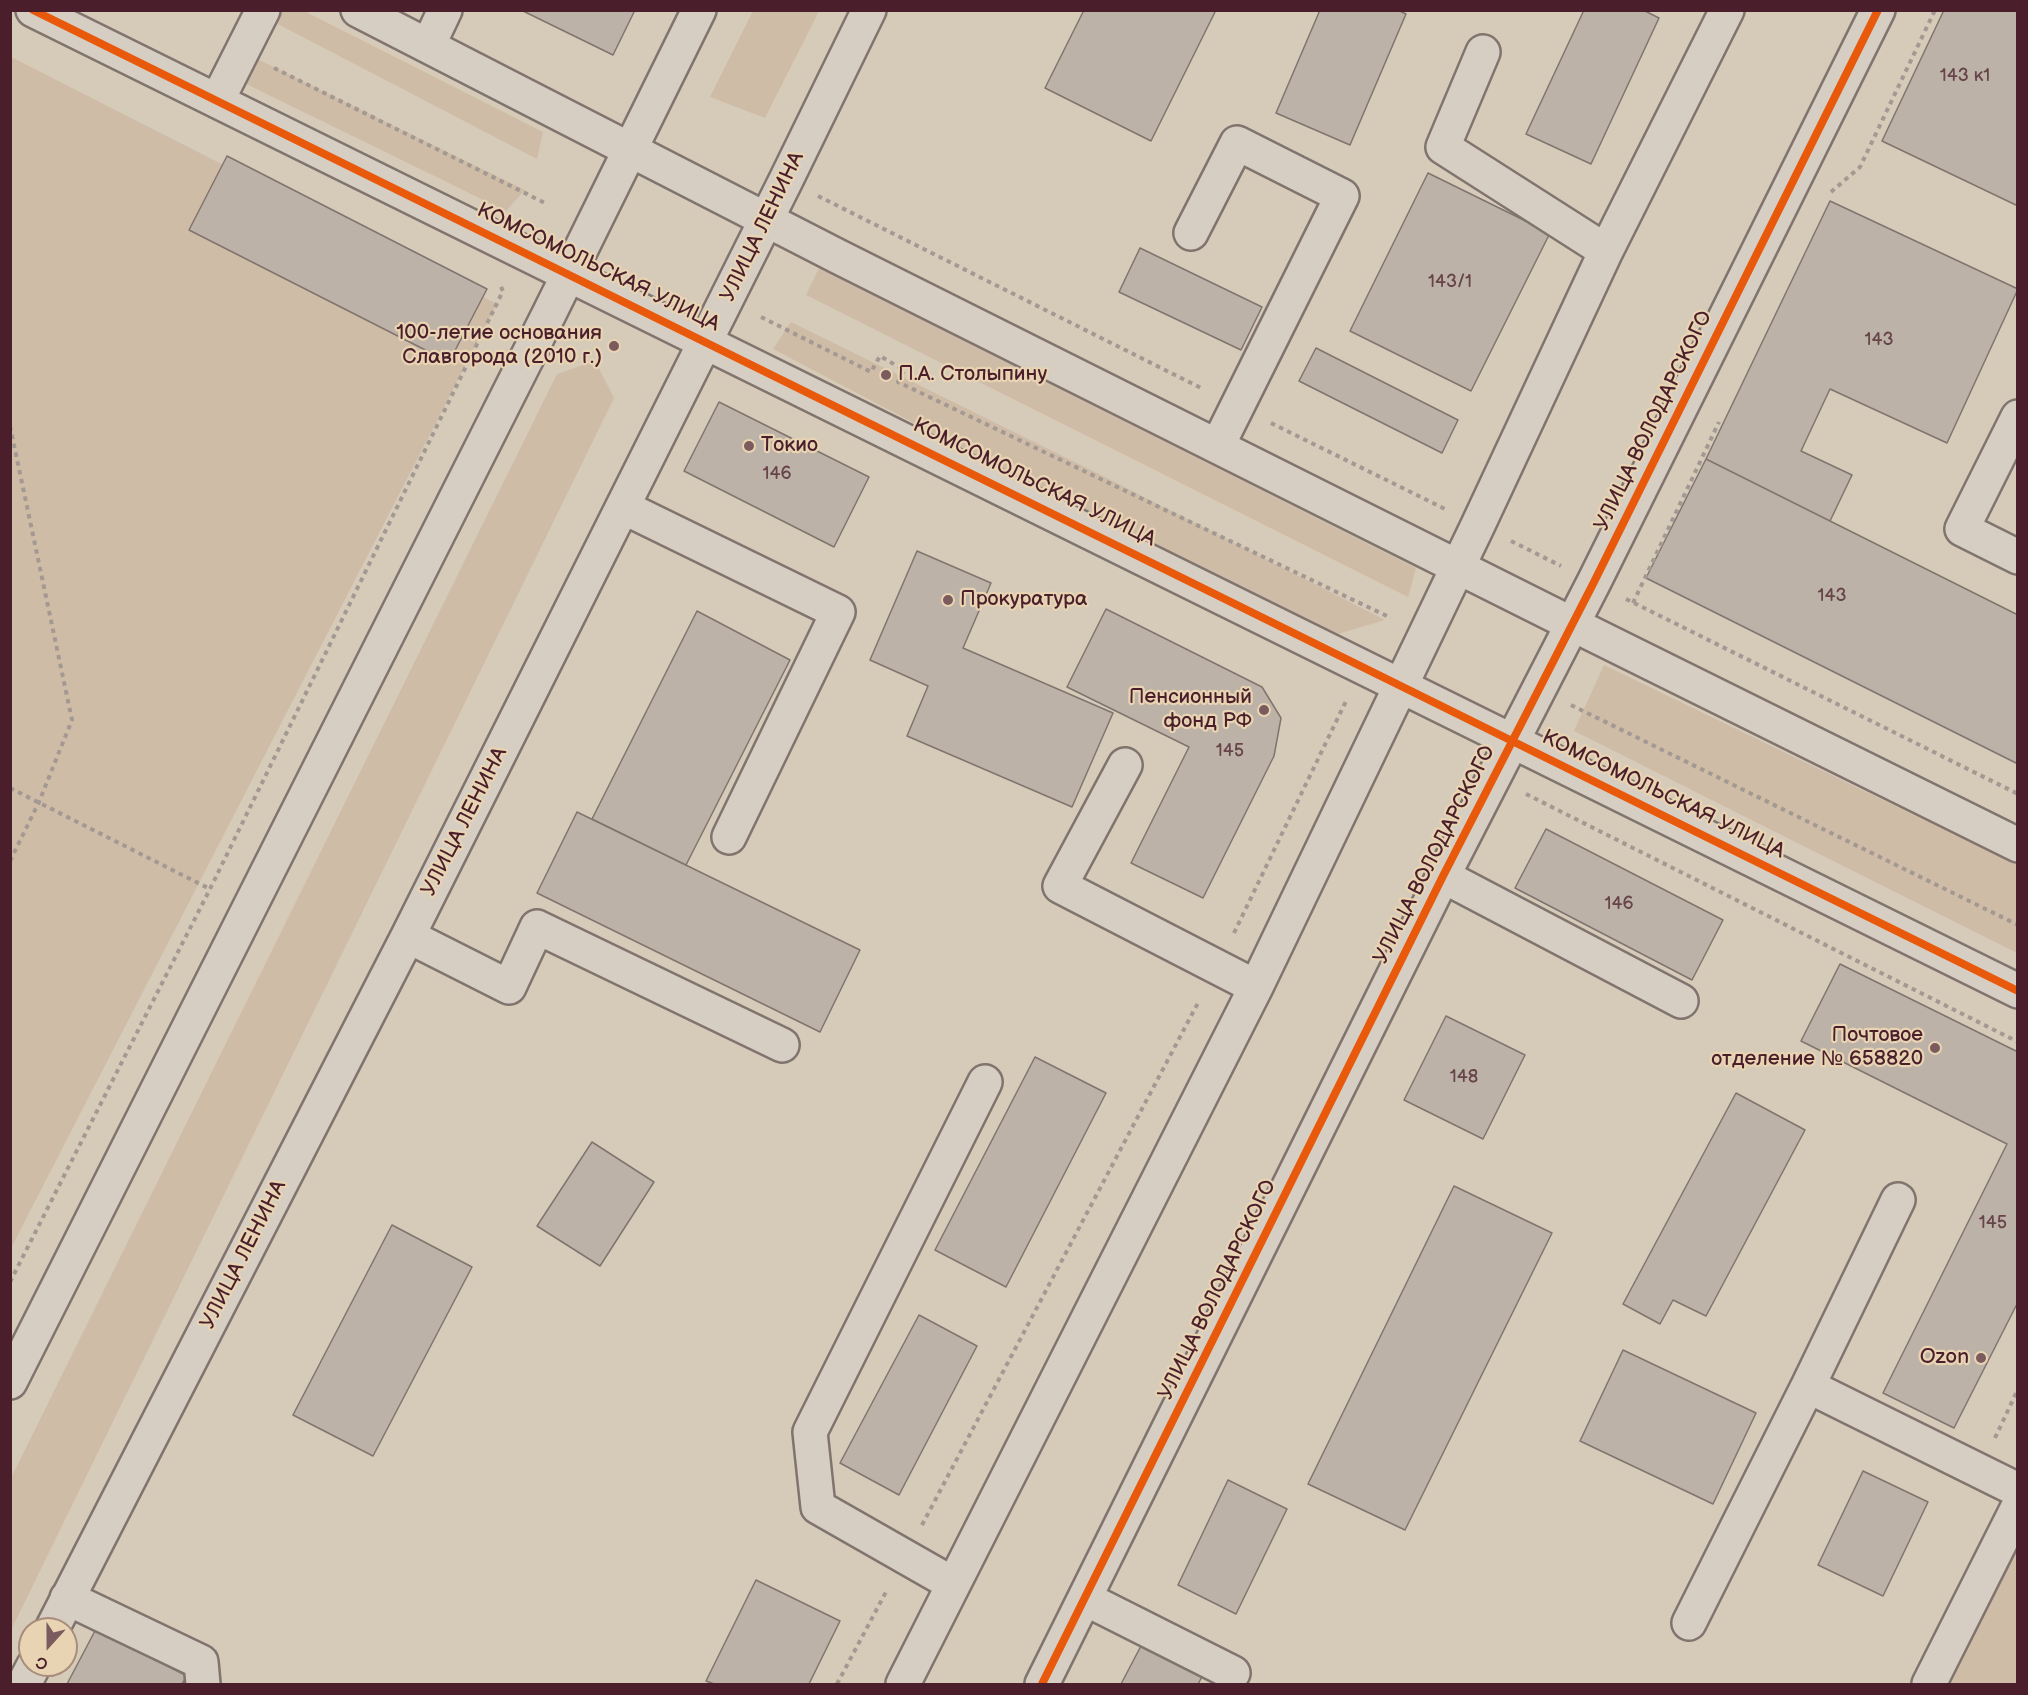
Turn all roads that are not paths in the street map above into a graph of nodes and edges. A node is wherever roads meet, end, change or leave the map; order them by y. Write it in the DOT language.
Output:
graph roads {
  1 [pos="33,10"];
  2 [pos="263,10"];
  3 [pos="357,10"];
  4 [pos="446,10"];
  5 [pos="699,10"];
  6 [pos="869,10"];
  7 [pos="1727,10"];
  8 [pos="1878,10"];
  9 [pos="428,46"];
  10 [pos="1483,52"];
  11 [pos="217,101"];
  12 [pos="628,150"];
  13 [pos="766,220"];
  14 [pos="1191,233"];
  15 [pos="1606,251"];
  16 [pos="568,275"];
  17 [pos="706,342"];
  18 [pos="2018,417"];
  19 [pos="1218,445"];
  20 [pos="622,507"];
  21 [pos="2018,557"];
  22 [pos="1457,567"];
  23 [pos="1572,624"];
  24 [pos="1400,684"];
  25 [pos="1514,741"];
  26 [pos="1125,765"];
  27 [pos="729,837"];
  28 [pos="2018,845"];
  29 [pos="1443,876"];
  30 [pos="408,936"];
  31 [pos="1256,987"];
  32 [pos="2018,991"];
  33 [pos="1681,1001"];
  34 [pos="782,1045"];
  35 [pos="985,1082"];
  36 [pos="1898,1200"];
  37 [pos="10,1382"];
  38 [pos="1808,1386"];
  39 [pos="2018,1490"];
  40 [pos="2018,1507"];
  41 [pos="953,1584"];
  42 [pos="67,1598"];
  43 [pos="1086,1599"];
  44 [pos="58,1617"];
  45 [pos="1689,1623"];
  46 [pos="1233,1673"];
  47 [pos="202,1684"];
  48 [pos="903,1684"];
  49 [pos="1042,1684"];
  50 [pos="1929,1684"];
  1 -- 11 [label="street, КОМСОМОЛЬСКАЯ УЛИЦА"];
  2 -- 11 [label="street"];
  3 -- 9 [label="street"];
  4 -- 9 [label="street"];
  5 -- 12 [label="street"];
  6 -- 13 [label="street, УЛИЦА ЛЕНИНА"];
  7 -- 15 [label="street"];
  8 -- 23 [label="street, УЛИЦА ВОЛОДАРСКОГО"];
  9 -- 12 [label="street"];
  10 -- 15 [label="street"];
  11 -- 16 [label="street, КОМСОМОЛЬСКАЯ УЛИЦА"];
  12 -- 13 [label="street"];
  12 -- 16 [label="street"];
  13 -- 17 [label="street, УЛИЦА ЛЕНИНА"];
  13 -- 19 [label="street"];
  14 -- 19 [label="street"];
  15 -- 22 [label="street"];
  16 -- 17 [label="street, КОМСОМОЛЬСКАЯ УЛИЦА"];
  16 -- 37 [label="street"];
  17 -- 20 [label="street, УЛИЦА ЛЕНИНА"];
  17 -- 24 [label="street, КОМСОМОЛЬСКАЯ УЛИЦА"];
  18 -- 21 [label="street"];
  19 -- 22 [label="street"];
  20 -- 27 [label="street"];
  20 -- 30 [label="street, УЛИЦА ЛЕНИНА"];
  22 -- 23 [label="street"];
  22 -- 24 [label="street"];
  23 -- 25 [label="street, УЛИЦА ВОЛОДАРСКОГО"];
  23 -- 28 [label="street"];
  24 -- 25 [label="street, КОМСОМОЛЬСКАЯ УЛИЦА"];
  24 -- 31 [label="street"];
  25 -- 29 [label="street, УЛИЦА ВОЛОДАРСКОГО"];
  25 -- 32 [label="street, КОМСОМОЛЬСКАЯ УЛИЦА"];
  26 -- 31 [label="street"];
  29 -- 33 [label="street"];
  29 -- 43 [label="street, УЛИЦА ВОЛОДАРСКОГО"];
  30 -- 34 [label="street"];
  30 -- 42 [label="street, УЛИЦА ЛЕНИНА"];
  31 -- 41 [label="street"];
  35 -- 41 [label="street"];
  36 -- 38 [label="street"];
  38 -- 39 [label="street"];
  38 -- 45 [label="street"];
  40 -- 50 [label="street"];
  41 -- 48 [label="street"];
  42 -- 44 [label="street, УЛИЦА ЛЕНИНА"];
  42 -- 47 [label="street"];
  43 -- 46 [label="street"];
  43 -- 49 [label="street, УЛИЦА ВОЛОДАРСКОГО"];
}
